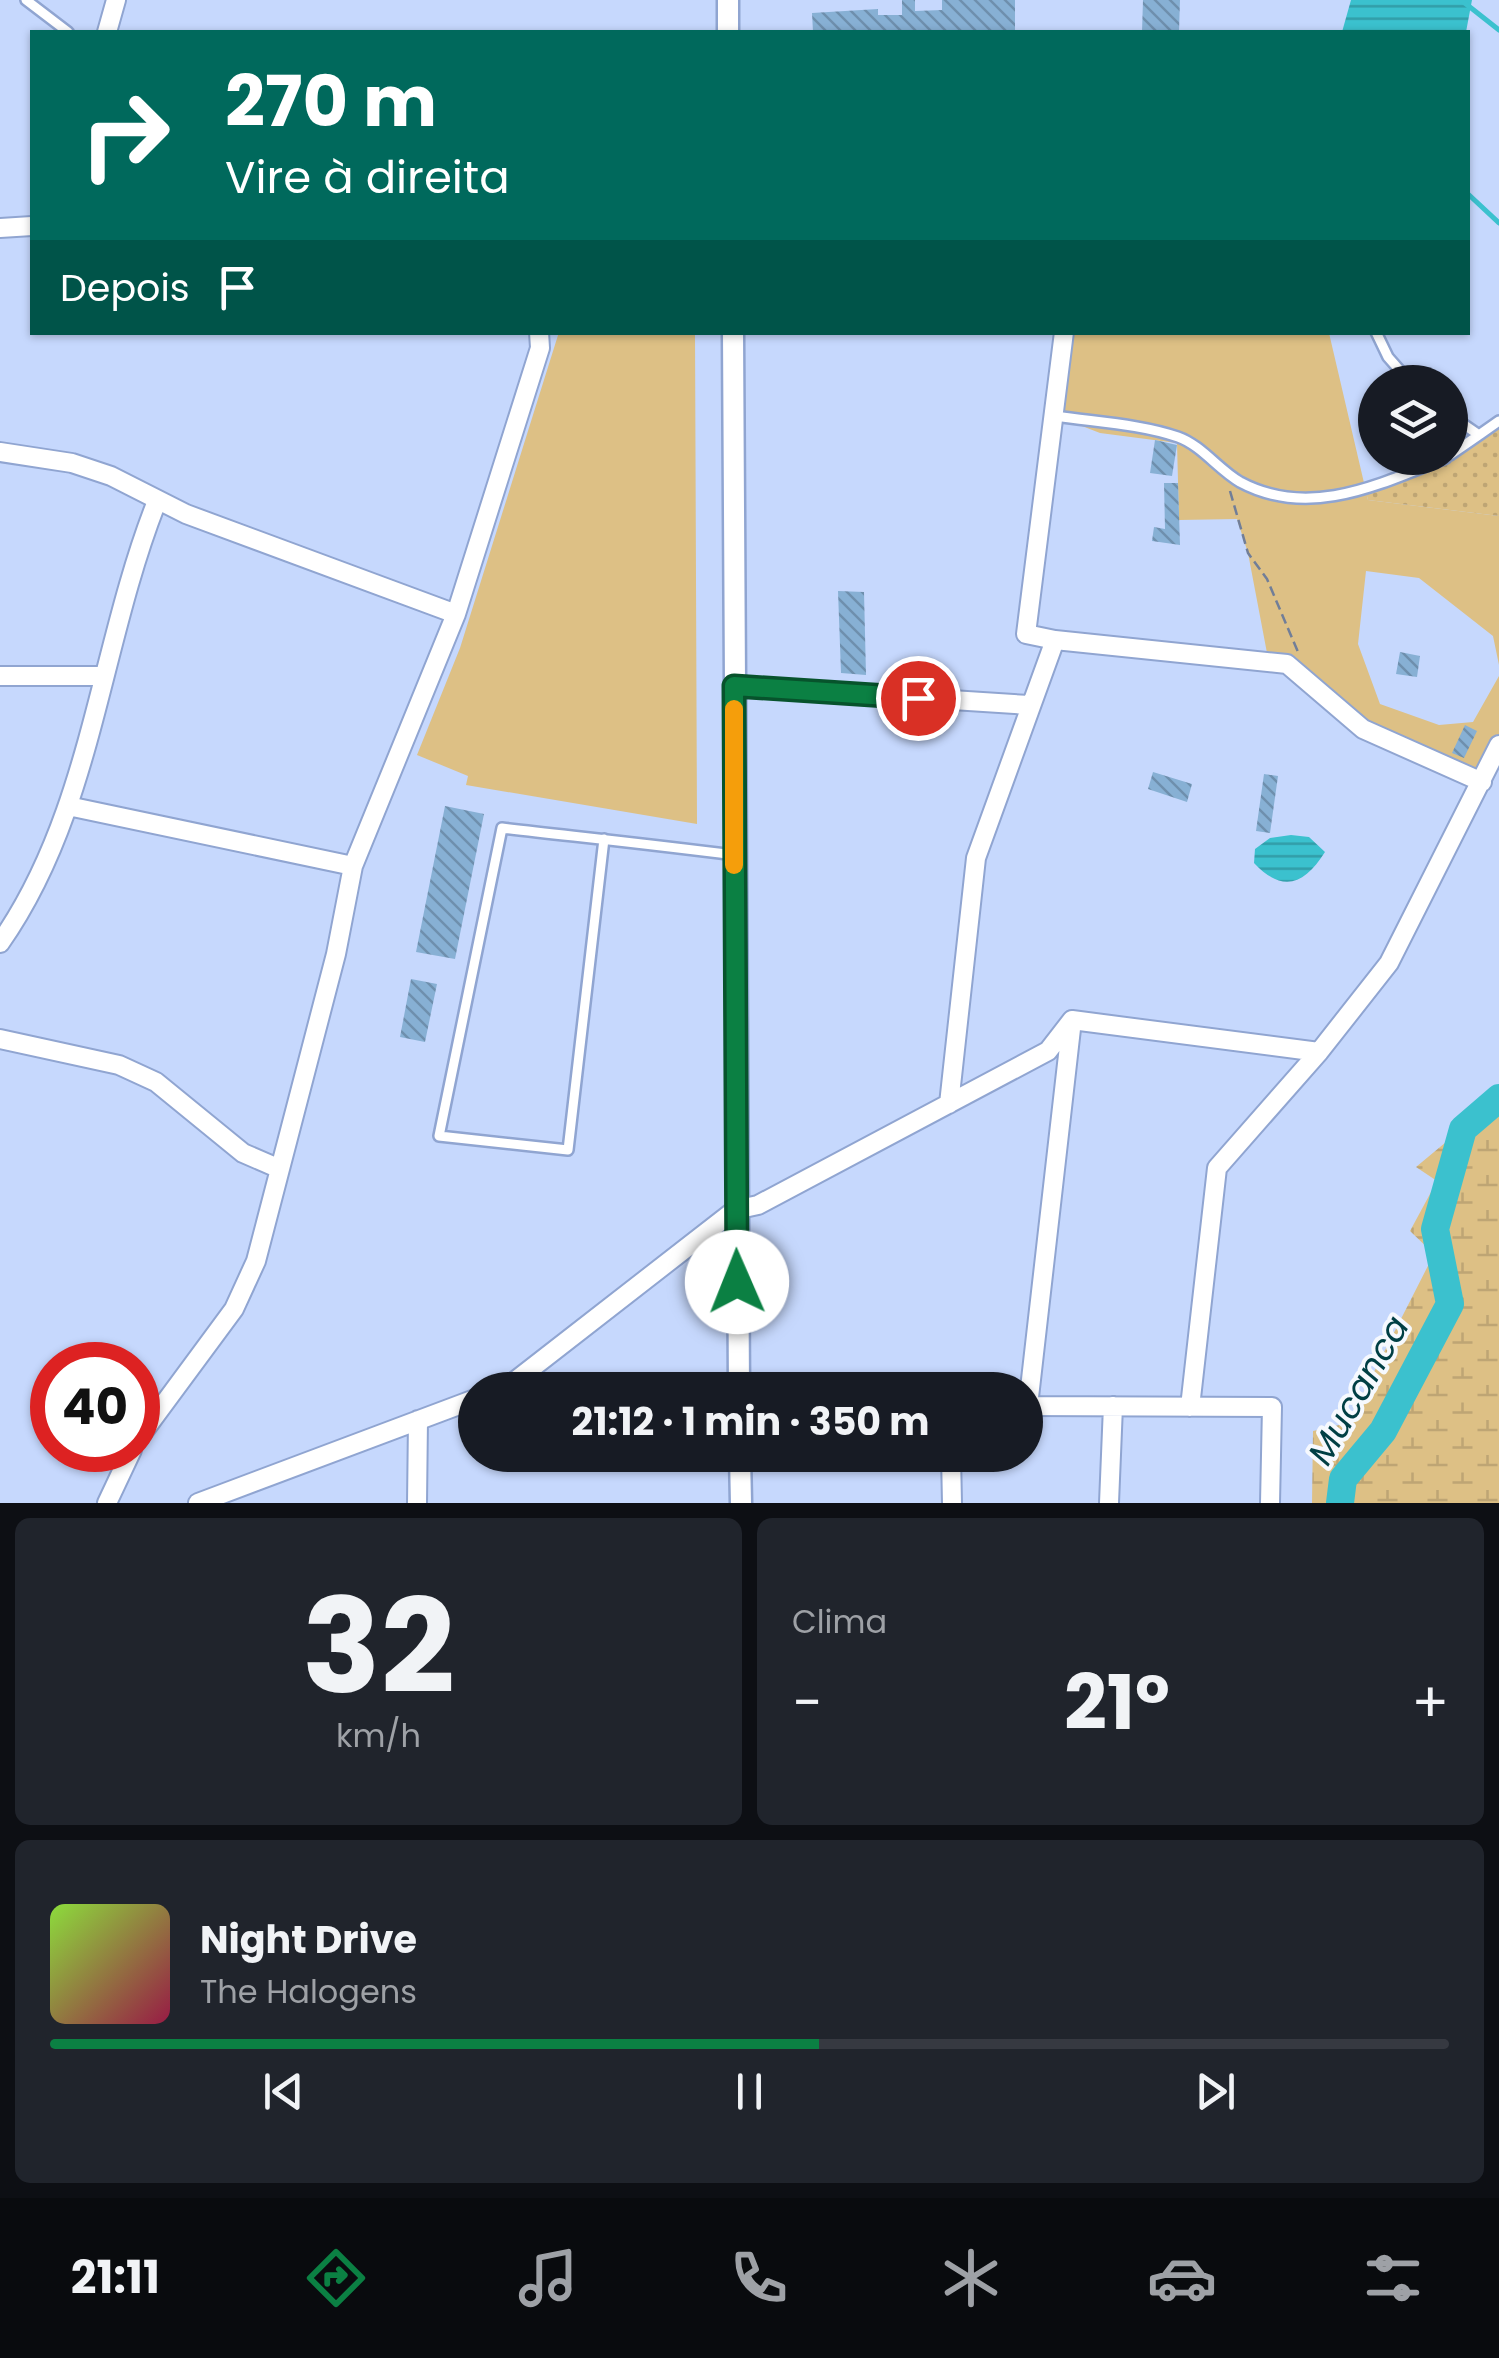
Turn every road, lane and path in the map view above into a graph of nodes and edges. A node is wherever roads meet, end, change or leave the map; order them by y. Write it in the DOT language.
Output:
graph roads {
  1 [pos="26,0"];
  2 [pos="116,0"];
  3 [pos="728,0"];
  4 [pos="65,30"];
  5 [pos="108,30"];
  6 [pos="728,30"];
  7 [pos="30,226"];
  8 [pos="0,228"];
  9 [pos="539,335"];
  10 [pos="732,335"];
  11 [pos="1064,335"];
  12 [pos="1377,335"];
  13 [pos="1395,365"];
  14 [pos="1056,416"];
  15 [pos="1499,421"];
  16 [pos="1468,427"];
  17 [pos="1479,435"];
  18 [pos="1468,442"];
  19 [pos="0,452"];
  20 [pos="1399,475"];
  21 [pos="1237,480"];
  22 [pos="157,501"];
  23 [pos="456,614"];
  24 [pos="1056,640"];
  25 [pos="0,676"];
  26 [pos="104,676"];
  27 [pos="1307,677"];
  28 [pos="734,686"];
  29 [pos="1029,705"];
  30 [pos="1499,745"];
  31 [pos="1482,782"];
  32 [pos="68,806"];
  33 [pos="604,840"];
  34 [pos="734,855"];
  35 [pos="353,866"];
  36 [pos="0,943"];
  37 [pos="1072,1020"];
  38 [pos="0,1038"];
  39 [pos="1320,1052"];
  40 [pos="949,1104"];
  41 [pos="280,1168"];
  42 [pos="735,1210"];
  43 [pos="527,1372"];
  44 [pos="739,1372"];
  45 [pos="1030,1372"];
  46 [pos="458,1405"];
  47 [pos="1043,1406"];
  48 [pos="1112,1406"];
  49 [pos="1190,1407"];
  50 [pos="160,1409"];
  51 [pos="418,1420"];
  52 [pos="121,1472"];
  53 [pos="740,1472"];
  54 [pos="952,1472"];
  55 [pos="106,1503"];
  56 [pos="198,1503"];
  57 [pos="417,1503"];
  58 [pos="741,1503"];
  59 [pos="952,1503"];
  60 [pos="1109,1503"];
  61 [pos="1270,1503"];
  1 -- 4 [label="lane"];
  2 -- 5 [label="street"];
  3 -- 6 [label="street"];
  7 -- 8 [label="street"];
  9 -- 23 [label="street"];
  10 -- 28 [label="street"];
  11 -- 14 [label="street"];
  12 -- 13 [label="lane"];
  14 -- 21 [label="lane"];
  14 -- 24 [label="street"];
  15 -- 17 [label="lane"];
  16 -- 17 [label="lane"];
  17 -- 18 [label="lane"];
  19 -- 22 [label="street"];
  20 -- 21 [label="lane"];
  21 -- 27 [label="path"];
  22 -- 23 [label="street"];
  22 -- 26 [label="street"];
  23 -- 35 [label="street"];
  24 -- 27 [label="street"];
  24 -- 29 [label="street"];
  25 -- 26 [label="street"];
  26 -- 32 [label="street"];
  27 -- 31 [label="street"];
  28 -- 29 [label="street"];
  28 -- 34 [label="street"];
  29 -- 40 [label="street"];
  30 -- 31 [label="street"];
  31 -- 39 [label="street"];
  32 -- 35 [label="street"];
  32 -- 36 [label="street"];
  33 -- 33 [label="lane"];
  33 -- 34 [label="lane"];
  34 -- 42 [label="street"];
  35 -- 41 [label="street"];
  37 -- 39 [label="street"];
  37 -- 40 [label="street"];
  37 -- 45 [label="street"];
  38 -- 41 [label="street"];
  39 -- 49 [label="street"];
  40 -- 42 [label="street"];
  41 -- 50 [label="street"];
  42 -- 43 [label="street"];
  42 -- 44 [label="street"];
  46 -- 51 [label="street"];
  47 -- 48 [label="street"];
  48 -- 49 [label="street"];
  48 -- 60 [label="street"];
  49 -- 61 [label="street"];
  51 -- 56 [label="street"];
  51 -- 57 [label="street"];
  52 -- 55 [label="street"];
  53 -- 58 [label="street"];
  54 -- 59 [label="street"];
}
